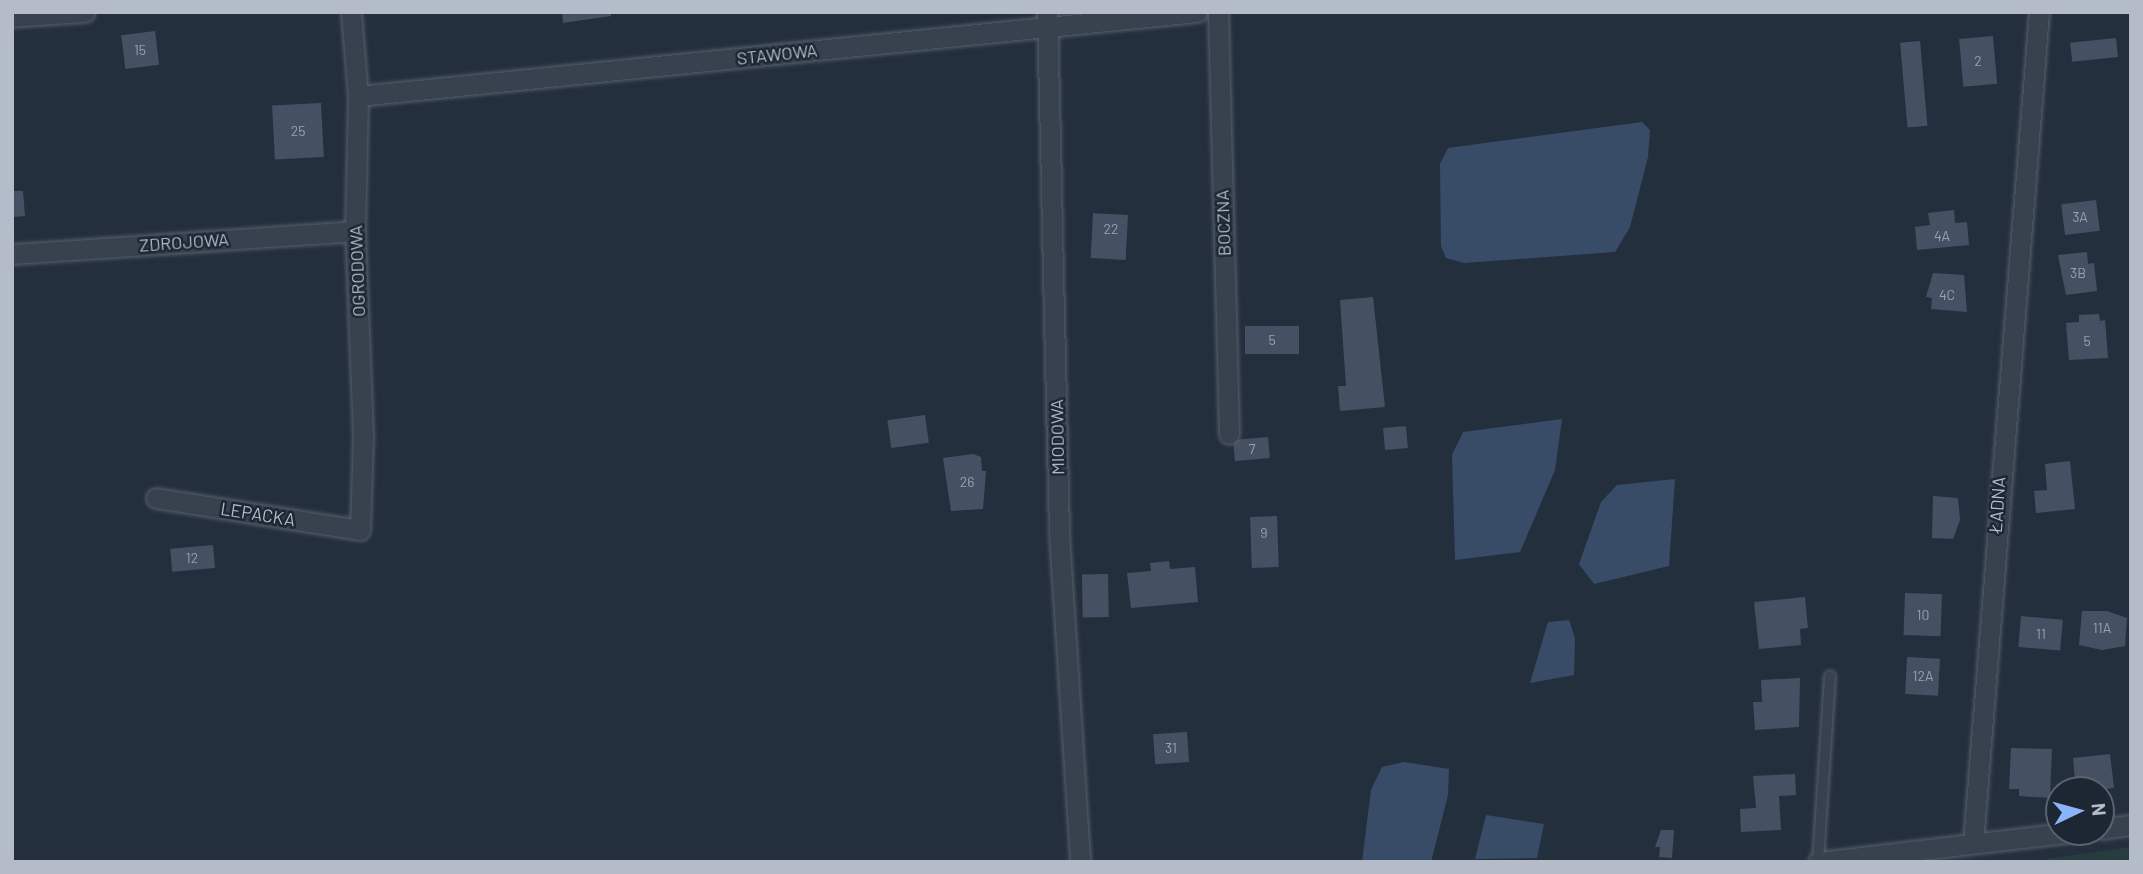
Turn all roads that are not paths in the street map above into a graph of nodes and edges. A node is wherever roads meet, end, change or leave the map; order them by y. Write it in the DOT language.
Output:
graph roads {
  1 [pos="85,12"];
  2 [pos="351,12"];
  3 [pos="1198,12"];
  4 [pos="1218,12"];
  5 [pos="2039,12"];
  6 [pos="12,17"];
  7 [pos="1048,19"];
  8 [pos="358,96"];
  9 [pos="355,231"];
  10 [pos="12,254"];
  11 [pos="1229,434"];
  12 [pos="156,498"];
  13 [pos="360,530"];
  14 [pos="1830,677"];
  15 [pos="2045,835"];
  16 [pos="1973,843"];
  17 [pos="1080,862"];
  18 [pos="1818,862"];
  1 -- 6 [label="street"];
  2 -- 8 [label="street, OGRODOWA"];
  3 -- 7 [label="street, STAWOWA"];
  4 -- 11 [label="street, BOCZNA"];
  5 -- 16 [label="street, ŁADNA"];
  7 -- 8 [label="street, STAWOWA"];
  7 -- 17 [label="street, MIODOWA"];
  8 -- 9 [label="street, OGRODOWA"];
  9 -- 10 [label="street, ZDROJOWA"];
  9 -- 13 [label="street, OGRODOWA"];
  12 -- 13 [label="street, LEPACKA"];
  14 -- 18 [label="lane"];
  15 -- 16 [label="street"];
  16 -- 18 [label="street"];
}
